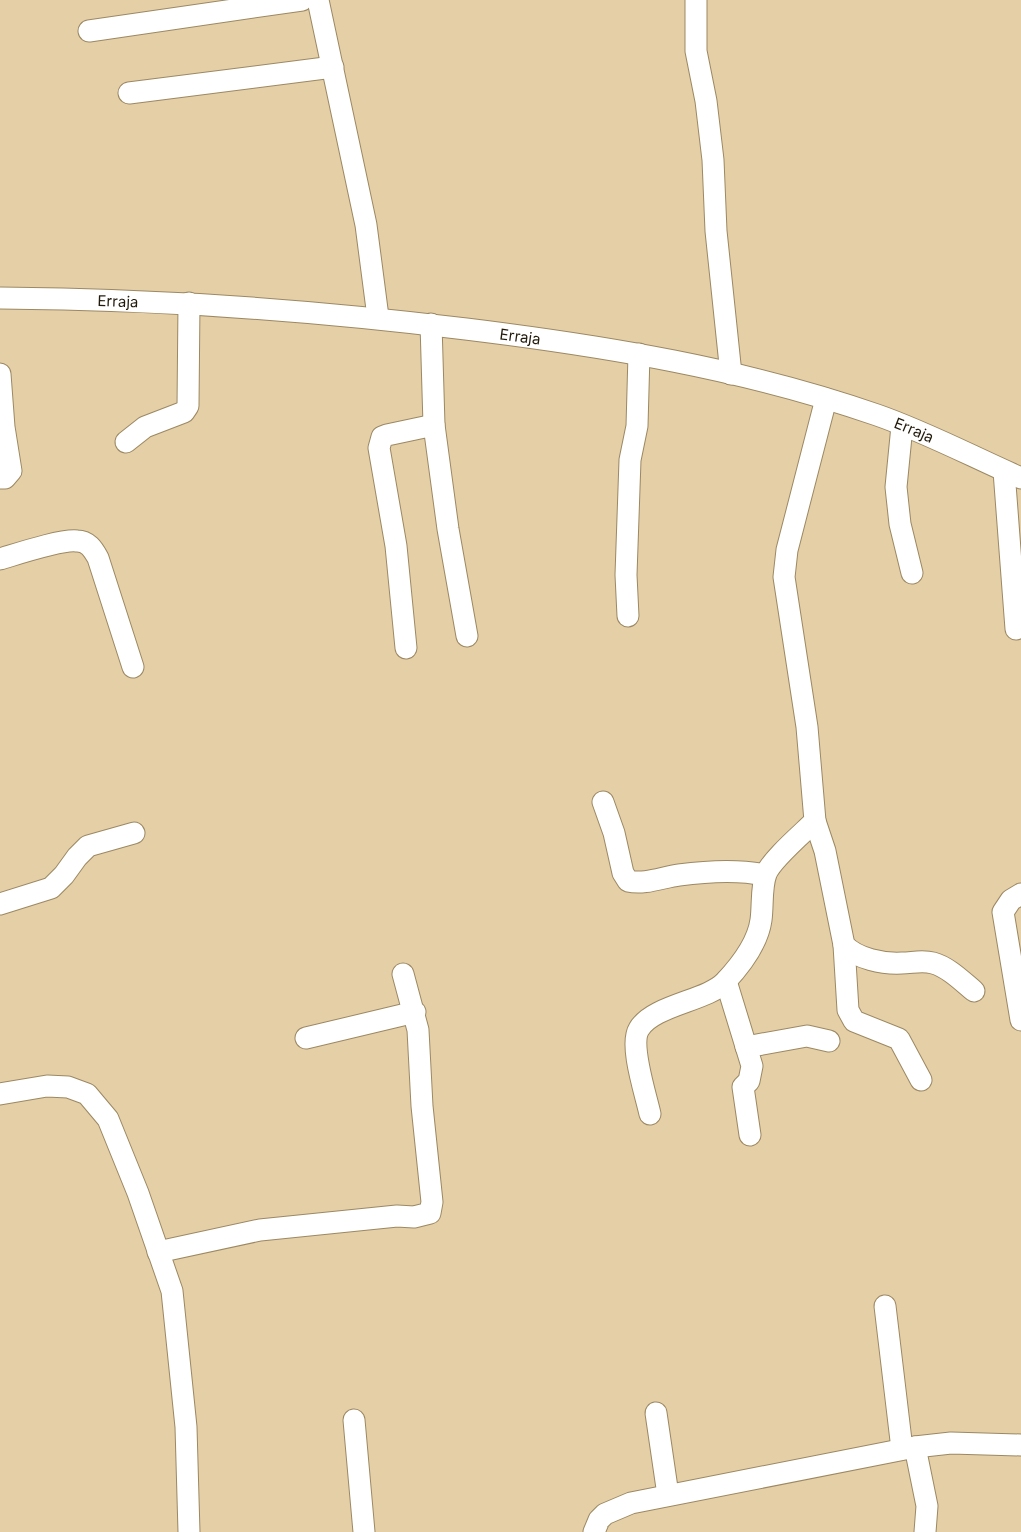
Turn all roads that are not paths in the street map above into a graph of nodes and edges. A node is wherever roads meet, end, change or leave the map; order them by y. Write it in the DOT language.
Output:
graph roads {
  1 [pos="302,0"];
  2 [pos="318,0"];
  3 [pos="696,1"];
  4 [pos="88,31"];
  5 [pos="333,67"];
  6 [pos="129,93"];
  7 [pos="0,298"];
  8 [pos="189,303"];
  9 [pos="378,317"];
  10 [pos="431,324"];
  11 [pos="639,354"];
  12 [pos="0,374"];
  13 [pos="731,374"];
  14 [pos="826,399"];
  15 [pos="434,425"];
  16 [pos="902,426"];
  17 [pos="126,442"];
  18 [pos="1012,474"];
  19 [pos="0,478"];
  20 [pos="0,559"];
  21 [pos="912,573"];
  22 [pos="628,616"];
  23 [pos="1016,629"];
  24 [pos="467,636"];
  25 [pos="406,648"];
  26 [pos="133,667"];
  27 [pos="603,802"];
  28 [pos="815,821"];
  29 [pos="134,833"];
  30 [pos="766,875"];
  31 [pos="1021,894"];
  32 [pos="0,904"];
  33 [pos="844,945"];
  34 [pos="403,974"];
  35 [pos="726,981"];
  36 [pos="974,991"];
  37 [pos="415,1012"];
  38 [pos="1021,1020"];
  39 [pos="306,1038"];
  40 [pos="828,1041"];
  41 [pos="746,1047"];
  42 [pos="921,1080"];
  43 [pos="0,1094"];
  44 [pos="650,1114"];
  45 [pos="750,1135"];
  46 [pos="158,1252"];
  47 [pos="885,1306"];
  48 [pos="656,1413"];
  49 [pos="354,1420"];
  50 [pos="1021,1445"];
  51 [pos="909,1448"];
  52 [pos="668,1495"];
  53 [pos="189,1532"];
  54 [pos="364,1532"];
  55 [pos="594,1532"];
  56 [pos="926,1532"];
  1 -- 4 [label="street"];
  2 -- 5 [label="street"];
  3 -- 13 [label="street"];
  5 -- 6 [label="street"];
  5 -- 9 [label="street"];
  7 -- 8 [label="street, Erraja"];
  8 -- 9 [label="street, Erraja"];
  8 -- 17 [label="street"];
  9 -- 10 [label="street, Erraja"];
  10 -- 11 [label="street, Erraja"];
  10 -- 15 [label="street"];
  11 -- 13 [label="street, Erraja"];
  11 -- 22 [label="street"];
  12 -- 19 [label="street"];
  13 -- 14 [label="street, Erraja"];
  14 -- 16 [label="street, Erraja"];
  14 -- 28 [label="street"];
  15 -- 24 [label="street"];
  15 -- 25 [label="street"];
  16 -- 18 [label="street, Erraja"];
  16 -- 21 [label="street"];
  18 -- 23 [label="street"];
  20 -- 26 [label="street"];
  27 -- 30 [label="street"];
  28 -- 30 [label="street"];
  28 -- 33 [label="street"];
  29 -- 32 [label="street"];
  30 -- 35 [label="street"];
  31 -- 38 [label="street"];
  33 -- 36 [label="street"];
  33 -- 42 [label="street"];
  34 -- 37 [label="street"];
  35 -- 41 [label="street"];
  35 -- 44 [label="street"];
  37 -- 39 [label="street"];
  37 -- 46 [label="street"];
  40 -- 41 [label="street"];
  41 -- 45 [label="street"];
  43 -- 46 [label="street"];
  46 -- 53 [label="street"];
  47 -- 51 [label="street"];
  48 -- 52 [label="street"];
  49 -- 54 [label="street"];
  50 -- 51 [label="street"];
  51 -- 52 [label="street"];
  51 -- 56 [label="street"];
  52 -- 55 [label="street"];
}
